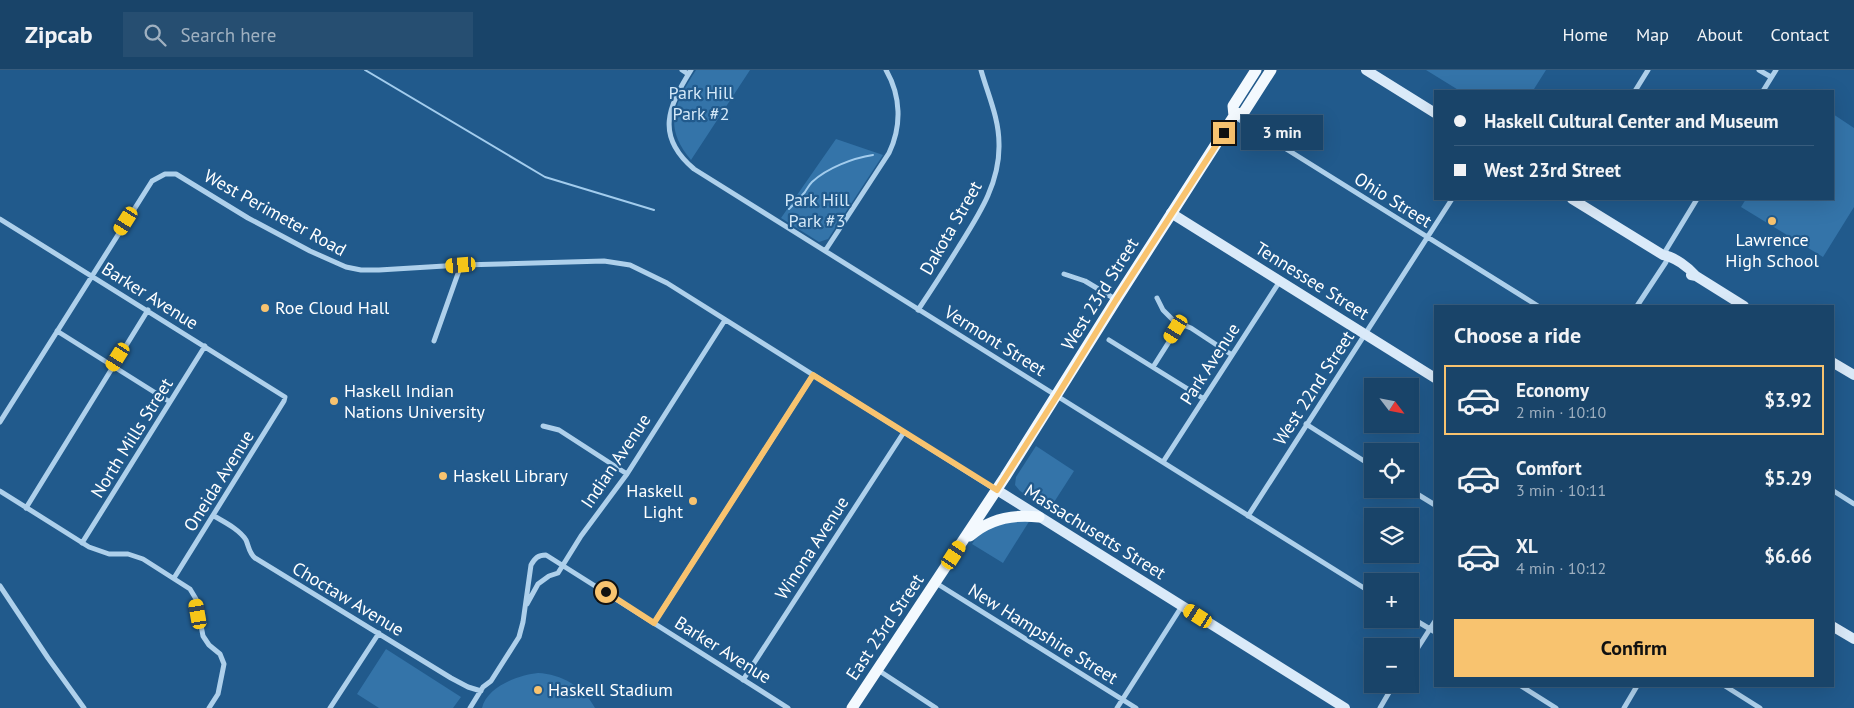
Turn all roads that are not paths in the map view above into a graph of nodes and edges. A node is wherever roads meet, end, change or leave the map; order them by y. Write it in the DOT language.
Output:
graph roads {
  1 [pos="682,70"];
  2 [pos="886,70"];
  3 [pos="982,70"];
  4 [pos="1256,70"];
  5 [pos="1271,70"];
  6 [pos="1366,70"];
  7 [pos="1648,70"];
  8 [pos="1759,70"];
  9 [pos="1776,70"];
  10 [pos="689,72"];
  11 [pos="1771,77"];
  12 [pos="1636,90"];
  13 [pos="1764,90"];
  14 [pos="1434,112"];
  15 [pos="1234,116"];
  16 [pos="1451,200"];
  17 [pos="1574,200"];
  18 [pos="1696,200"];
  19 [pos="1171,213"];
  20 [pos="0,219"];
  21 [pos="1427,237"];
  22 [pos="825,251"];
  23 [pos="1664,259"];
  24 [pos="461,265"];
  25 [pos="1064,274"];
  26 [pos="92,276"];
  27 [pos="1280,281"];
  28 [pos="1157,298"];
  29 [pos="1116,300"];
  30 [pos="1536,305"];
  31 [pos="1638,305"];
  32 [pos="1742,305"];
  33 [pos="148,310"];
  34 [pos="918,310"];
  35 [pos="725,320"];
  36 [pos="1179,326"];
  37 [pos="57,331"];
  38 [pos="1365,334"];
  39 [pos="1109,340"];
  40 [pos="434,342"];
  41 [pos="206,346"];
  42 [pos="1232,355"];
  43 [pos="113,366"];
  44 [pos="1835,366"];
  45 [pos="1153,367"];
  46 [pos="813,375"];
  47 [pos="1854,375"];
  48 [pos="1434,377"];
  49 [pos="1057,396"];
  50 [pos="285,397"];
  51 [pos="1204,398"];
  52 [pos="170,402"];
  53 [pos="0,422"];
  54 [pos="1306,424"];
  55 [pos="543,426"];
  56 [pos="904,432"];
  57 [pos="1364,461"];
  58 [pos="1163,462"];
  59 [pos="627,474"];
  60 [pos="997,490"];
  61 [pos="0,491"];
  62 [pos="1834,491"];
  63 [pos="1419,495"];
  64 [pos="1434,504"];
  65 [pos="1854,504"];
  66 [pos="26,508"];
  67 [pos="214,516"];
  68 [pos="1039,516"];
  69 [pos="1248,516"];
  70 [pos="963,542"];
  71 [pos="82,543"];
  72 [pos="540,555"];
  73 [pos="563,566"];
  74 [pos="174,578"];
  75 [pos="936,583"];
  76 [pos="0,586"];
  77 [pos="1364,588"];
  78 [pos="1182,606"];
  79 [pos="524,611"];
  80 [pos="654,623"];
  81 [pos="1419,623"];
  82 [pos="1834,627"];
  83 [pos="1432,631"];
  84 [pos="379,633"];
  85 [pos="1854,640"];
  86 [pos="1419,648"];
  87 [pos="878,670"];
  88 [pos="743,680"];
  89 [pos="1523,687"];
  90 [pos="1636,687"];
  91 [pos="1727,687"];
  92 [pos="481,691"];
  93 [pos="1388,693"];
  94 [pos="1122,699"];
  95 [pos="1379,707"];
  96 [pos="84,708"];
  97 [pos="209,708"];
  98 [pos="330,708"];
  99 [pos="470,708"];
  100 [pos="788,708"];
  101 [pos="852,708"];
  102 [pos="936,708"];
  103 [pos="1117,708"];
  104 [pos="1136,708"];
  105 [pos="1345,708"];
  106 [pos="1556,708"];
  107 [pos="1624,708"];
  108 [pos="1760,708"];
  1 -- 10 [label="street"];
  2 -- 22 [label="street"];
  3 -- 34 [label="street, Dakota Street"];
  4 -- 15 [label="main road, West 23rd Street"];
  5 -- 15 [label="main road, West 23rd Street"];
  6 -- 14 [label="main road"];
  7 -- 12 [label="street"];
  8 -- 11 [label="street"];
  9 -- 11 [label="street"];
  10 -- 22 [label="street, Vermont Street"];
  11 -- 13 [label="street"];
  15 -- 19 [label="main road, West 23rd Street"];
  15 -- 21 [label="street, Ohio Street"];
  16 -- 21 [label="street, West 22nd Street"];
  17 -- 23 [label="main road"];
  18 -- 23 [label="street"];
  19 -- 27 [label="main road, Tennessee Street"];
  19 -- 29 [label="main road, West 23rd Street"];
  20 -- 26 [label="street, Barker Avenue"];
  21 -- 30 [label="street, Ohio Street"];
  21 -- 38 [label="street, West 22nd Street"];
  22 -- 34 [label="street, Vermont Street"];
  23 -- 31 [label="street"];
  23 -- 32 [label="main road"];
  24 -- 26 [label="street, West Perimeter Road"];
  24 -- 35 [label="street, West Perimeter Road"];
  24 -- 40 [label="street"];
  25 -- 29 [label="street"];
  26 -- 33 [label="street, Barker Avenue"];
  26 -- 37 [label="street"];
  27 -- 38 [label="main road, Tennessee Street"];
  27 -- 42 [label="street, Park Avenue"];
  28 -- 36 [label="street"];
  29 -- 49 [label="main road, West 23rd Street"];
  33 -- 41 [label="street, Barker Avenue"];
  33 -- 43 [label="street"];
  34 -- 49 [label="street, Vermont Street"];
  35 -- 46 [label="street, Massachusetts Street"];
  35 -- 59 [label="street, Indian Avenue"];
  36 -- 42 [label="street"];
  36 -- 45 [label="street"];
  37 -- 43 [label="street"];
  37 -- 53 [label="street"];
  38 -- 48 [label="main road, Tennessee Street"];
  38 -- 54 [label="street, West 22nd Street"];
  39 -- 45 [label="street"];
  41 -- 50 [label="street, Barker Avenue"];
  41 -- 52 [label="street, North Mills Street"];
  42 -- 51 [label="street, Park Avenue"];
  43 -- 52 [label="street"];
  43 -- 66 [label="street"];
  44 -- 47 [label="main road"];
  45 -- 51 [label="street"];
  46 -- 56 [label="street, Massachusetts Street"];
  46 -- 80 [label="street"];
  49 -- 58 [label="street, Vermont Street"];
  49 -- 60 [label="main road, West 23rd Street"];
  50 -- 67 [label="street, Oneida Avenue"];
  51 -- 58 [label="street, Park Avenue"];
  52 -- 71 [label="street, North Mills Street"];
  54 -- 57 [label="street"];
  54 -- 69 [label="street, West 22nd Street"];
  55 -- 59 [label="street"];
  56 -- 60 [label="street, Massachusetts Street"];
  56 -- 88 [label="street, Winona Avenue"];
  58 -- 69 [label="street, Vermont Street"];
  59 -- 73 [label="street, Indian Avenue"];
  60 -- 68 [label="main road, Massachusetts Street"];
  60 -- 70 [label="main road, East 23rd Street"];
  61 -- 66 [label="street"];
  62 -- 65 [label="street"];
  63 -- 64 [label="street"];
  66 -- 71 [label="street"];
  67 -- 74 [label="street, Oneida Avenue"];
  67 -- 84 [label="street, Choctaw Avenue"];
  68 -- 70 [label="main road"];
  68 -- 78 [label="main road, Massachusetts Street"];
  69 -- 77 [label="street, Vermont Street"];
  70 -- 75 [label="main road, East 23rd Street"];
  71 -- 74 [label="street"];
  72 -- 73 [label="street, Barker Avenue"];
  72 -- 79 [label="street, Indian Avenue"];
  73 -- 79 [label="street, Indian Avenue"];
  73 -- 80 [label="street, Barker Avenue"];
  74 -- 97 [label="street"];
  75 -- 87 [label="main road, East 23rd Street"];
  75 -- 94 [label="street, New Hampshire Street"];
  76 -- 96 [label="street"];
  78 -- 94 [label="street"];
  78 -- 105 [label="main road, Massachusetts Street"];
  79 -- 92 [label="street, Indian Avenue"];
  80 -- 88 [label="street, Barker Avenue"];
  81 -- 83 [label="street"];
  82 -- 85 [label="main road"];
  83 -- 86 [label="street"];
  84 -- 92 [label="street, Choctaw Avenue"];
  84 -- 98 [label="street"];
  87 -- 101 [label="main road, East 23rd Street"];
  87 -- 102 [label="street"];
  88 -- 100 [label="street, Barker Avenue"];
  89 -- 106 [label="street"];
  90 -- 107 [label="street"];
  91 -- 108 [label="street"];
  92 -- 99 [label="street, Indian Avenue"];
  93 -- 95 [label="street"];
  94 -- 103 [label="street"];
  94 -- 104 [label="street, New Hampshire Street"];
}
